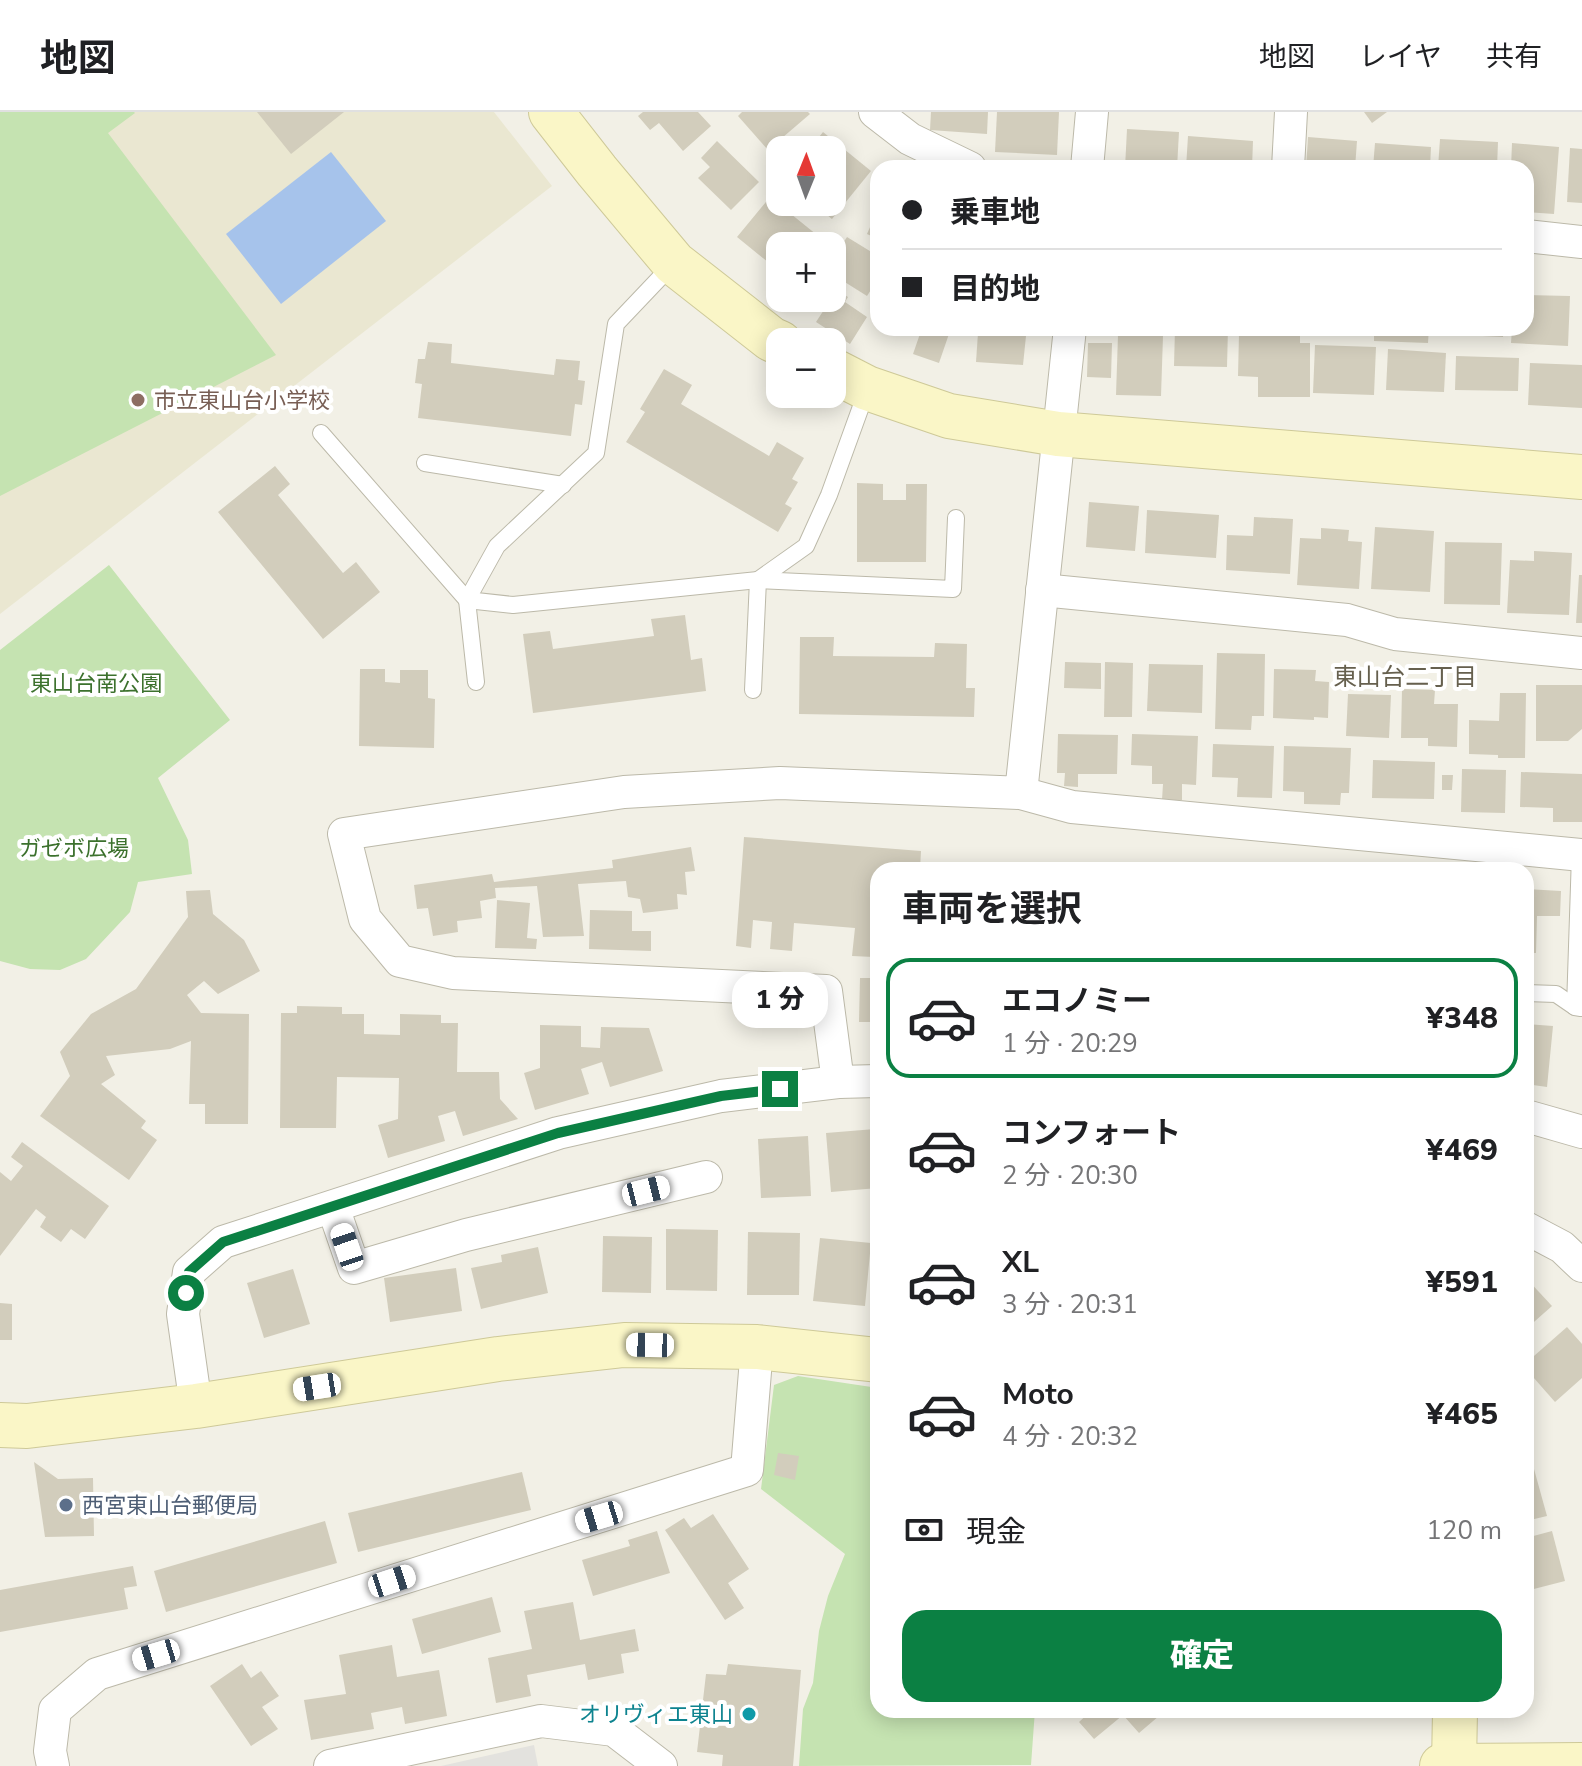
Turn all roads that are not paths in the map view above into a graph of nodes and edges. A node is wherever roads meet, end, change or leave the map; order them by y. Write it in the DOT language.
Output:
graph roads {
  1 [pos="551,112"];
  2 [pos="875,112"];
  3 [pos="1092,112"];
  4 [pos="1291,112"];
  5 [pos="953,160"];
  6 [pos="1088,160"];
  7 [pos="1288,160"];
  8 [pos="1534,237"];
  9 [pos="1582,242"];
  10 [pos="674,263"];
  11 [pos="766,335"];
  12 [pos="1069,336"];
  13 [pos="850,379"];
  14 [pos="321,433"];
  15 [pos="1058,434"];
  16 [pos="425,463"];
  17 [pos="1582,477"];
  18 [pos="563,485"];
  19 [pos="956,518"];
  20 [pos="758,580"];
  21 [pos="1042,590"];
  22 [pos="467,600"];
  23 [pos="1582,653"];
  24 [pos="476,682"];
  25 [pos="753,690"];
  26 [pos="1021,793"];
  27 [pos="1581,855"];
  28 [pos="1534,993"];
  29 [pos="1578,1007"];
  30 [pos="870,1081"];
  31 [pos="838,1082"];
  32 [pos="1534,1118"];
  33 [pos="1582,1132"];
  34 [pos="706,1177"];
  35 [pos="333,1207"];
  36 [pos="1534,1232"];
  37 [pos="1582,1266"];
  38 [pos="757,1347"];
  39 [pos="870,1359"];
  40 [pos="196,1406"];
  41 [pos="0,1425"];
  42 [pos="1455,1718"];
  43 [pos="1582,1765"];
  44 [pos="53,1766"];
  45 [pos="330,1766"];
  46 [pos="661,1766"];
  47 [pos="1442,1766"];
  48 [pos="1454,1766"];
  1 -- 10 [label="street"];
  2 -- 5 [label="street"];
  3 -- 6 [label="street"];
  4 -- 7 [label="street"];
  8 -- 9 [label="street"];
  10 -- 11 [label="street"];
  10 -- 18 [label="lane"];
  12 -- 15 [label="street"];
  13 -- 15 [label="street"];
  13 -- 20 [label="lane"];
  14 -- 22 [label="lane"];
  15 -- 17 [label="street"];
  15 -- 21 [label="street"];
  16 -- 18 [label="lane"];
  18 -- 22 [label="lane"];
  19 -- 20 [label="lane"];
  20 -- 22 [label="lane"];
  20 -- 25 [label="lane"];
  21 -- 23 [label="street"];
  21 -- 26 [label="street"];
  22 -- 24 [label="lane"];
  26 -- 27 [label="street"];
  26 -- 31 [label="street"];
  27 -- 29 [label="lane"];
  28 -- 29 [label="lane"];
  30 -- 31 [label="street"];
  31 -- 35 [label="street"];
  32 -- 33 [label="street"];
  34 -- 35 [label="street"];
  35 -- 40 [label="street"];
  36 -- 37 [label="street"];
  38 -- 39 [label="street"];
  38 -- 40 [label="street"];
  38 -- 44 [label="street"];
  40 -- 41 [label="street"];
  42 -- 48 [label="street"];
  43 -- 48 [label="street"];
  45 -- 46 [label="street"];
  47 -- 48 [label="street"];
}
